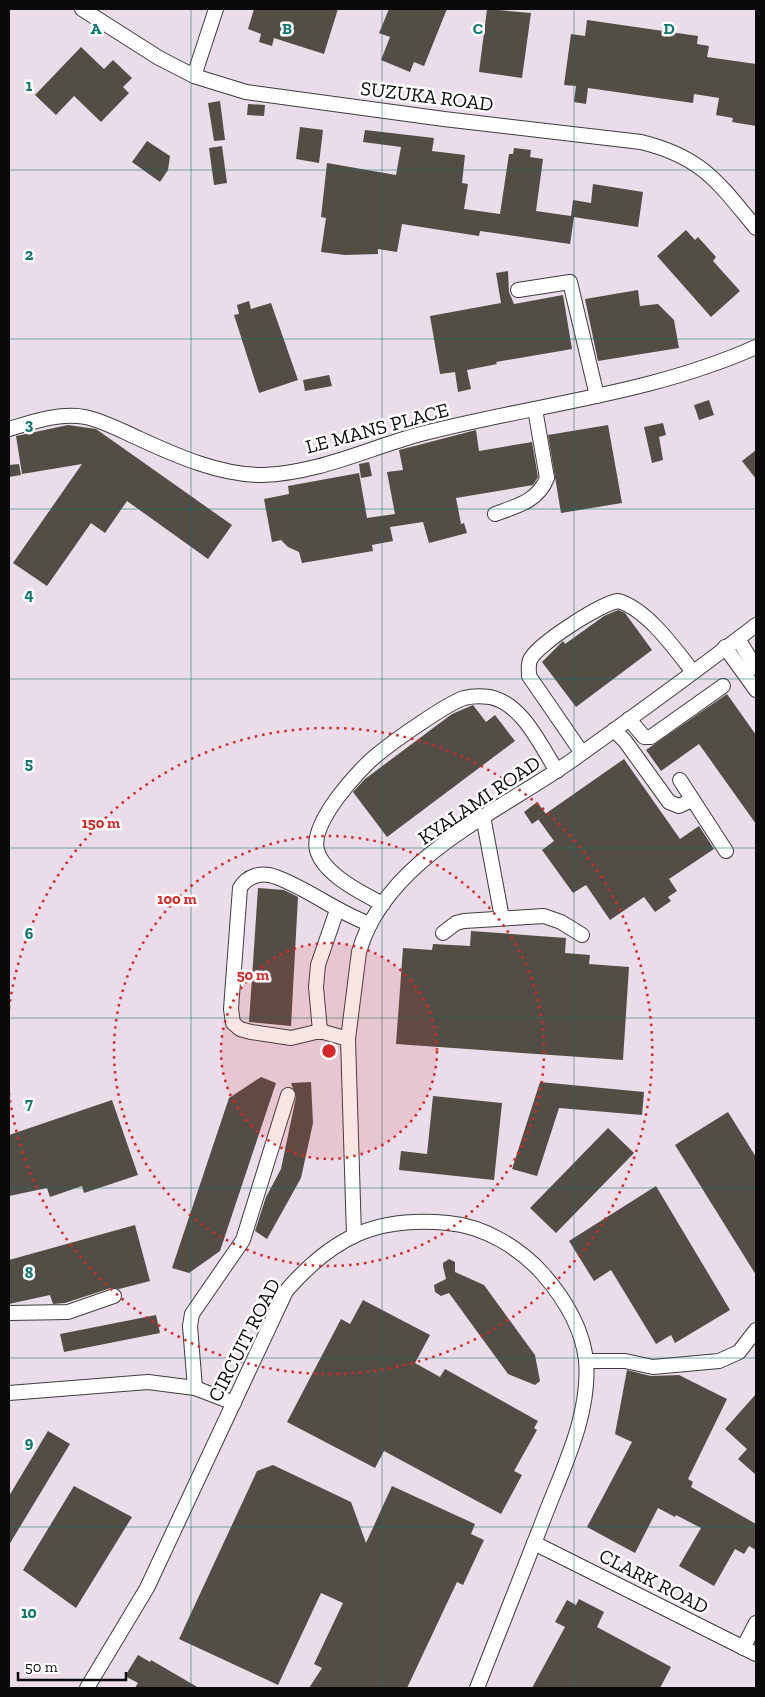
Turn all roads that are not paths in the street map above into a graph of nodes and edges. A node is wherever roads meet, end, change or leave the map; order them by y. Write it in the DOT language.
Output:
graph roads {
  1 [pos="82,9"];
  2 [pos="216,9"];
  3 [pos="194,76"];
  4 [pos="756,228"];
  5 [pos="518,290"];
  6 [pos="756,347"];
  7 [pos="597,396"];
  8 [pos="535,409"];
  9 [pos="9,429"];
  10 [pos="495,514"];
  11 [pos="756,624"];
  12 [pos="738,639"];
  13 [pos="725,647"];
  14 [pos="756,668"];
  15 [pos="693,672"];
  16 [pos="724,686"];
  17 [pos="756,690"];
  18 [pos="628,719"];
  19 [pos="614,730"];
  20 [pos="582,753"];
  21 [pos="557,771"];
  22 [pos="680,780"];
  23 [pos="692,800"];
  24 [pos="483,816"];
  25 [pos="726,851"];
  26 [pos="383,904"];
  27 [pos="337,910"];
  28 [pos="502,918"];
  29 [pos="370,924"];
  30 [pos="444,933"];
  31 [pos="582,935"];
  32 [pos="320,1031"];
  33 [pos="348,1039"];
  34 [pos="288,1095"];
  35 [pos="354,1236"];
  36 [pos="114,1296"];
  37 [pos="9,1313"];
  38 [pos="756,1330"];
  39 [pos="586,1361"];
  40 [pos="195,1388"];
  41 [pos="9,1393"];
  42 [pos="234,1403"];
  43 [pos="534,1543"];
  44 [pos="756,1623"];
  45 [pos="743,1648"];
  46 [pos="756,1654"];
  47 [pos="87,1688"];
  48 [pos="477,1688"];
  1 -- 3 [label="lane, SUZUKA ROAD"];
  2 -- 3 [label="lane"];
  3 -- 4 [label="lane, SUZUKA ROAD"];
  5 -- 7 [label="lane"];
  6 -- 7 [label="lane, LE MANS PLACE"];
  7 -- 8 [label="lane, LE MANS PLACE"];
  8 -- 9 [label="lane, LE MANS PLACE"];
  8 -- 10 [label="lane"];
  11 -- 12 [label="lane, KYALAMI ROAD"];
  12 -- 13 [label="lane, KYALAMI ROAD"];
  12 -- 14 [label="lane"];
  13 -- 15 [label="lane, KYALAMI ROAD"];
  13 -- 17 [label="lane"];
  15 -- 18 [label="lane, KYALAMI ROAD"];
  15 -- 20 [label="lane"];
  16 -- 18 [label="lane"];
  18 -- 19 [label="lane, KYALAMI ROAD"];
  19 -- 20 [label="lane, KYALAMI ROAD"];
  19 -- 23 [label="lane"];
  20 -- 21 [label="lane, KYALAMI ROAD"];
  21 -- 24 [label="lane, KYALAMI ROAD"];
  21 -- 26 [label="lane"];
  22 -- 23 [label="lane"];
  23 -- 25 [label="lane"];
  24 -- 26 [label="lane, KYALAMI ROAD"];
  24 -- 28 [label="lane"];
  26 -- 29 [label="lane, KYALAMI ROAD"];
  27 -- 29 [label="lane"];
  27 -- 32 [label="lane"];
  27 -- 32 [label="lane"];
  28 -- 30 [label="lane"];
  28 -- 31 [label="lane"];
  29 -- 33 [label="lane, KYALAMI ROAD"];
  32 -- 33 [label="lane"];
  33 -- 35 [label="lane, KYALAMI ROAD"];
  34 -- 40 [label="lane"];
  35 -- 39 [label="lane, CIRCUIT ROAD"];
  35 -- 42 [label="lane, CIRCUIT ROAD"];
  36 -- 37 [label="lane"];
  38 -- 39 [label="lane"];
  39 -- 43 [label="lane, CIRCUIT ROAD"];
  40 -- 41 [label="lane"];
  40 -- 42 [label="lane"];
  42 -- 47 [label="lane, CIRCUIT ROAD"];
  43 -- 45 [label="lane, CLARK ROAD"];
  43 -- 48 [label="lane, CIRCUIT ROAD"];
  44 -- 45 [label="lane"];
  45 -- 46 [label="lane, CLARK ROAD"];
}
